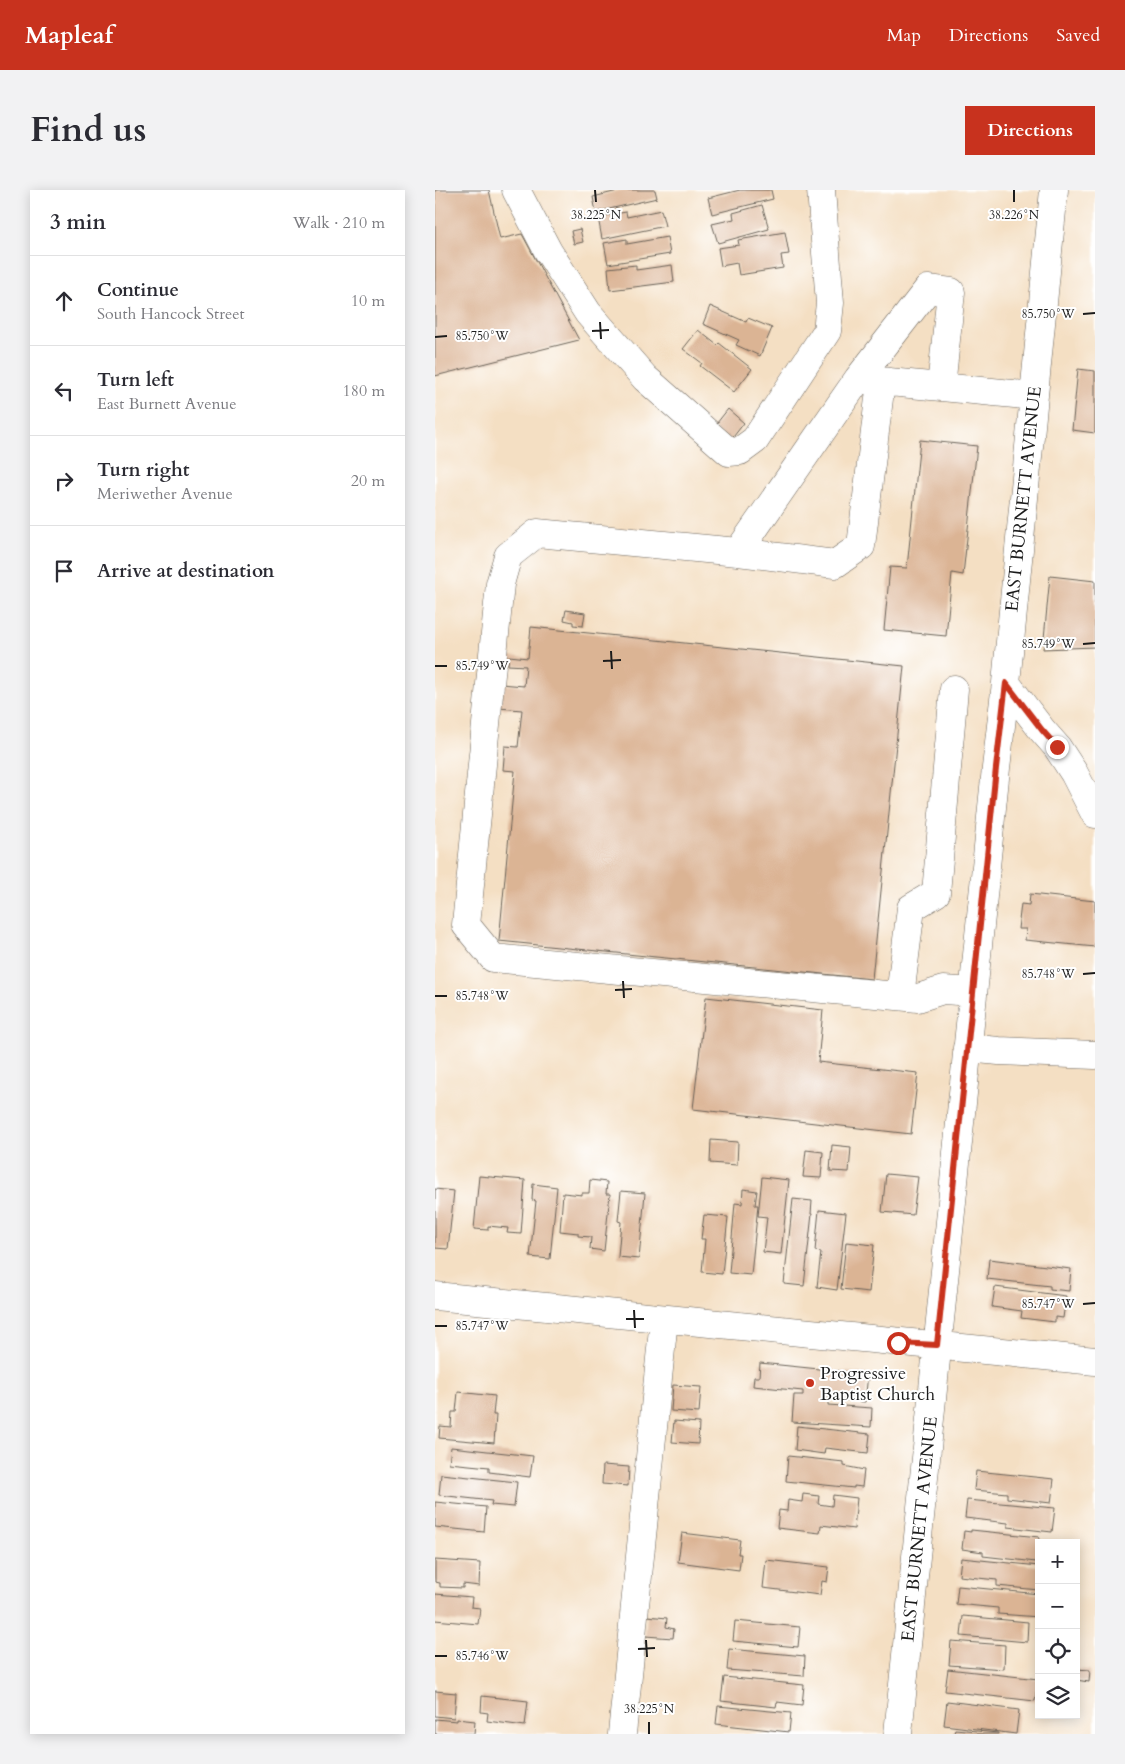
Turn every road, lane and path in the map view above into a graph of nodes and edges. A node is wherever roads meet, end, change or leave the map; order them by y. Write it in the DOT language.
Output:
graph roads {
  1 [pos="516,190"];
  2 [pos="821,190"];
  3 [pos="1054,190"];
  4 [pos="869,381"];
  5 [pos="941,387"];
  6 [pos="1034,396"];
  7 [pos="738,552"];
  8 [pos="1006,683"];
  9 [pos="954,689"];
  10 [pos="1095,814"];
  11 [pos="973,992"];
  12 [pos="900,996"];
  13 [pos="967,1048"];
  14 [pos="1095,1054"];
  15 [pos="435,1296"];
  16 [pos="665,1319"];
  17 [pos="937,1345"];
  18 [pos="1095,1361"];
  19 [pos="622,1734"];
  20 [pos="898,1734"];
  1 -- 2 [label="street"];
  3 -- 6 [label="street, EAST BURNETT AVENUE"];
  4 -- 5 [label="street"];
  4 -- 5 [label="street"];
  4 -- 7 [label="street"];
  4 -- 7 [label="street"];
  5 -- 6 [label="street"];
  6 -- 8 [label="street, EAST BURNETT AVENUE"];
  7 -- 12 [label="street"];
  8 -- 10 [label="street"];
  8 -- 11 [label="street, EAST BURNETT AVENUE"];
  9 -- 12 [label="street"];
  11 -- 12 [label="street"];
  11 -- 13 [label="street, EAST BURNETT AVENUE"];
  13 -- 14 [label="street"];
  13 -- 17 [label="street, EAST BURNETT AVENUE"];
  15 -- 16 [label="street"];
  16 -- 17 [label="street"];
  16 -- 19 [label="street"];
  17 -- 18 [label="street"];
  17 -- 20 [label="street, EAST BURNETT AVENUE"];
}
